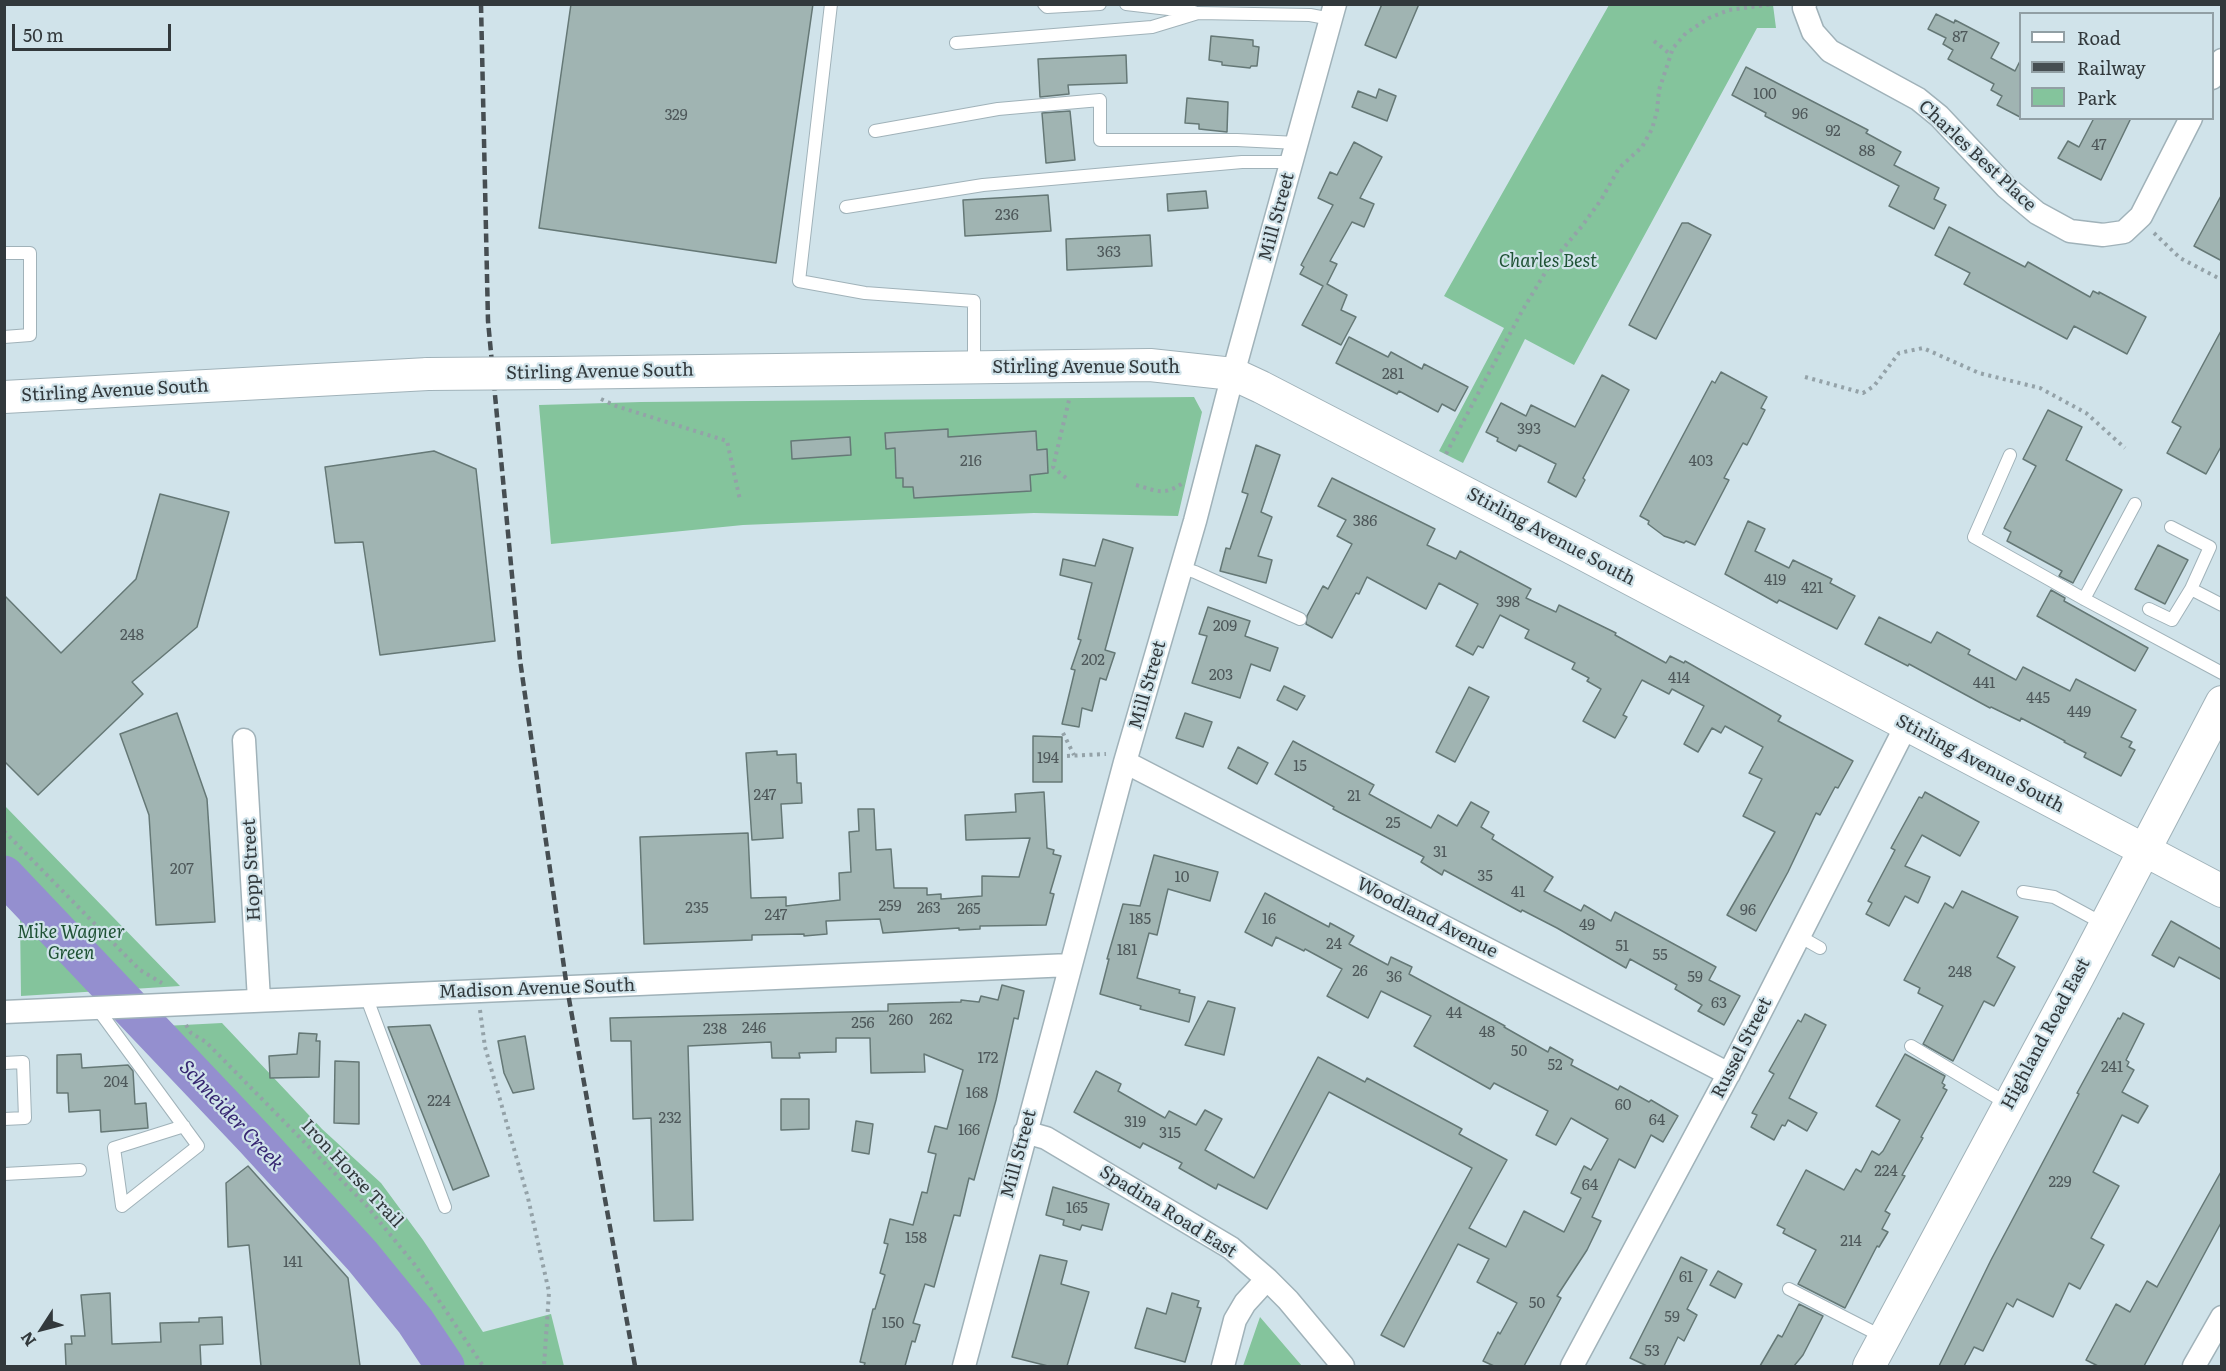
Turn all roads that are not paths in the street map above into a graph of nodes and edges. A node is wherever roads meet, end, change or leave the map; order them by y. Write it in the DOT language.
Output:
graph roads {
  1 [pos="831,4"];
  2 [pos="1044,4"];
  3 [pos="1101,4"];
  4 [pos="1126,4"];
  5 [pos="1805,4"];
  6 [pos="1333,12"];
  7 [pos="1198,13"];
  8 [pos="956,43"];
  9 [pos="2222,60"];
  10 [pos="2214,74"];
  11 [pos="2190,120"];
  12 [pos="875,131"];
  13 [pos="1294,152"];
  14 [pos="846,207"];
  15 [pos="4,254"];
  16 [pos="4,337"];
  17 [pos="974,367"];
  18 [pos="1233,374"];
  19 [pos="4,397"];
  20 [pos="2010,455"];
  21 [pos="2135,504"];
  22 [pos="2171,527"];
  23 [pos="1182,568"];
  24 [pos="2191,589"];
  25 [pos="2084,599"];
  26 [pos="2222,605"];
  27 [pos="2149,609"];
  28 [pos="1300,619"];
  29 [pos="2222,673"];
  30 [pos="2222,702"];
  31 [pos="1906,726"];
  32 [pos="244,740"];
  33 [pos="1119,758"];
  34 [pos="2143,850"];
  35 [pos="2023,891"];
  36 [pos="2222,891"];
  37 [pos="2104,924"];
  38 [pos="1799,936"];
  39 [pos="1821,948"];
  40 [pos="1070,965"];
  41 [pos="366,996"];
  42 [pos="259,1000"];
  43 [pos="101,1008"];
  44 [pos="4,1012"];
  45 [pos="1911,1046"];
  46 [pos="4,1063"];
  47 [pos="1729,1074"];
  48 [pos="2008,1104"];
  49 [pos="4,1119"];
  50 [pos="184,1126"];
  51 [pos="1025,1132"];
  52 [pos="80,1170"];
  53 [pos="4,1174"];
  54 [pos="445,1207"];
  55 [pos="1268,1279"];
  56 [pos="1789,1289"];
  57 [pos="2222,1317"];
  58 [pos="1884,1338"];
  59 [pos="964,1366"];
  60 [pos="1223,1366"];
  61 [pos="1343,1366"];
  62 [pos="1572,1366"];
  63 [pos="1869,1366"];
  64 [pos="2194,1366"];
  1 -- 17 [label="lane"];
  2 -- 3 [label="lane"];
  4 -- 7 [label="lane"];
  5 -- 11 [label="street, Charles Best Place"];
  6 -- 7 [label="lane"];
  6 -- 13 [label="street, Mill Street"];
  7 -- 8 [label="lane"];
  9 -- 10 [label="street"];
  12 -- 13 [label="lane"];
  13 -- 14 [label="lane"];
  13 -- 18 [label="street, Mill Street"];
  15 -- 16 [label="lane"];
  17 -- 18 [label="street, Stirling Avenue South"];
  17 -- 19 [label="street, Stirling Avenue South, bridge"];
  18 -- 23 [label="street, Mill Street"];
  18 -- 31 [label="street, Stirling Avenue South"];
  20 -- 25 [label="lane"];
  21 -- 25 [label="lane"];
  22 -- 24 [label="lane"];
  23 -- 28 [label="lane"];
  23 -- 33 [label="street, Mill Street"];
  24 -- 26 [label="lane"];
  24 -- 27 [label="lane"];
  25 -- 29 [label="lane"];
  30 -- 34 [label="street, Highland Road East"];
  31 -- 34 [label="street, Stirling Avenue South"];
  31 -- 38 [label="street, Russel Street"];
  32 -- 42 [label="street, Hopp Street"];
  33 -- 40 [label="street, Mill Street"];
  33 -- 47 [label="street, Woodland Avenue"];
  34 -- 36 [label="street, Stirling Avenue South"];
  34 -- 37 [label="street, Highland Road East"];
  35 -- 37 [label="lane"];
  37 -- 48 [label="street, Highland Road East"];
  38 -- 39 [label="lane"];
  38 -- 47 [label="street, Russel Street"];
  40 -- 41 [label="street, Madison Avenue South"];
  40 -- 51 [label="street, Mill Street"];
  41 -- 42 [label="street, Madison Avenue South"];
  41 -- 54 [label="lane"];
  42 -- 43 [label="street, Madison Avenue South"];
  43 -- 44 [label="street, Madison Avenue South"];
  43 -- 50 [label="lane"];
  45 -- 48 [label="lane"];
  46 -- 49 [label="lane"];
  47 -- 62 [label="street, Russel Street"];
  48 -- 58 [label="street, Highland Road East"];
  50 -- 50 [label="lane"];
  51 -- 55 [label="street, Spadina Road East"];
  51 -- 59 [label="street, Mill Street"];
  52 -- 53 [label="lane"];
  55 -- 60 [label="street"];
  55 -- 61 [label="street, Spadina Road East"];
  56 -- 58 [label="lane"];
  57 -- 64 [label="street"];
  58 -- 63 [label="street, Highland Road East"];
}
